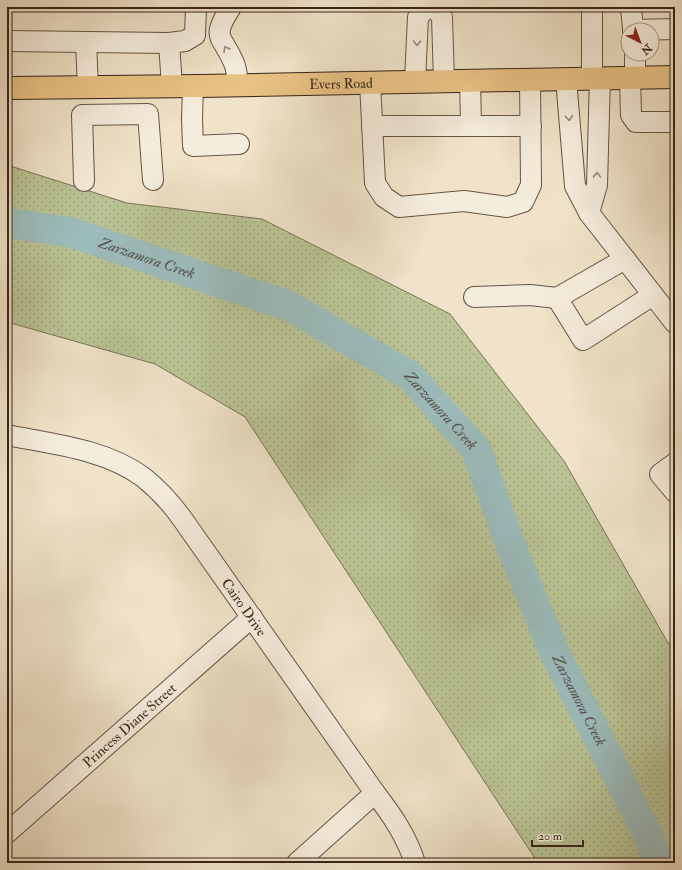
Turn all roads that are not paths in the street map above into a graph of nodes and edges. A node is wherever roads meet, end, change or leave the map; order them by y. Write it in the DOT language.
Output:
graph roads {
  1 [pos="196,7"];
  2 [pos="230,7"];
  3 [pos="427,7"];
  4 [pos="434,7"];
  5 [pos="592,7"];
  6 [pos="631,7"];
  7 [pos="632,22"];
  8 [pos="660,29"];
  9 [pos="675,29"];
  10 [pos="7,41"];
  11 [pos="86,42"];
  12 [pos="169,43"];
  13 [pos="633,62"];
  14 [pos="675,77"];
  15 [pos="596,78"];
  16 [pos="632,78"];
  17 [pos="530,79"];
  18 [pos="566,79"];
  19 [pos="470,80"];
  20 [pos="415,81"];
  21 [pos="444,81"];
  22 [pos="370,82"];
  23 [pos="238,85"];
  24 [pos="122,86"];
  25 [pos="183,86"];
  26 [pos="88,87"];
  27 [pos="7,88"];
  28 [pos="122,114"];
  29 [pos="675,122"];
  30 [pos="372,126"];
  31 [pos="471,126"];
  32 [pos="530,126"];
  33 [pos="239,144"];
  34 [pos="153,180"];
  35 [pos="84,181"];
  36 [pos="589,213"];
  37 [pos="625,259"];
  38 [pos="474,297"];
  39 [pos="557,298"];
  40 [pos="663,301"];
  41 [pos="675,323"];
  42 [pos="7,435"];
  43 [pos="675,463"];
  44 [pos="675,492"];
  45 [pos="252,617"];
  46 [pos="376,793"];
  47 [pos="7,833"];
  48 [pos="297,863"];
  49 [pos="415,863"];
  1 -- 12 [label="street"];
  23 -- 2 [label="street, one-way"];
  3 -- 20 [label="street, one-way"];
  4 -- 21 [label="street"];
  5 -- 15 [label="street"];
  6 -- 7 [label="street"];
  8 -- 9 [label="street"];
  10 -- 11 [label="street"];
  11 -- 12 [label="street"];
  11 -- 26 [label="street"];
  12 -- 25 [label="street"];
  13 -- 16 [label="street"];
  14 -- 16 [label="main road, Evers Road"];
  15 -- 16 [label="main road, Evers Road"];
  15 -- 18 [label="main road, Evers Road"];
  36 -- 15 [label="street, one-way"];
  16 -- 29 [label="street"];
  17 -- 18 [label="main road, Evers Road"];
  17 -- 19 [label="main road, Evers Road"];
  17 -- 32 [label="street"];
  18 -- 36 [label="street, one-way"];
  19 -- 21 [label="main road, Evers Road"];
  19 -- 31 [label="street"];
  20 -- 21 [label="main road, Evers Road"];
  20 -- 22 [label="main road, Evers Road"];
  22 -- 23 [label="main road, Evers Road"];
  22 -- 30 [label="street"];
  23 -- 25 [label="main road, Evers Road"];
  24 -- 25 [label="main road, Evers Road"];
  24 -- 26 [label="main road, Evers Road"];
  24 -- 28 [label="street"];
  25 -- 33 [label="street"];
  26 -- 27 [label="main road, Evers Road"];
  28 -- 34 [label="street"];
  28 -- 35 [label="street"];
  30 -- 31 [label="street"];
  30 -- 32 [label="street"];
  31 -- 32 [label="street"];
  36 -- 37 [label="street"];
  37 -- 39 [label="street"];
  37 -- 40 [label="street"];
  38 -- 39 [label="street"];
  39 -- 40 [label="street"];
  40 -- 41 [label="street"];
  42 -- 45 [label="street, Cairo Drive"];
  43 -- 44 [label="street"];
  45 -- 46 [label="street, Cairo Drive"];
  45 -- 47 [label="street, Princess Diane Street"];
  46 -- 48 [label="street"];
  46 -- 49 [label="street, Cairo Drive"];
}
